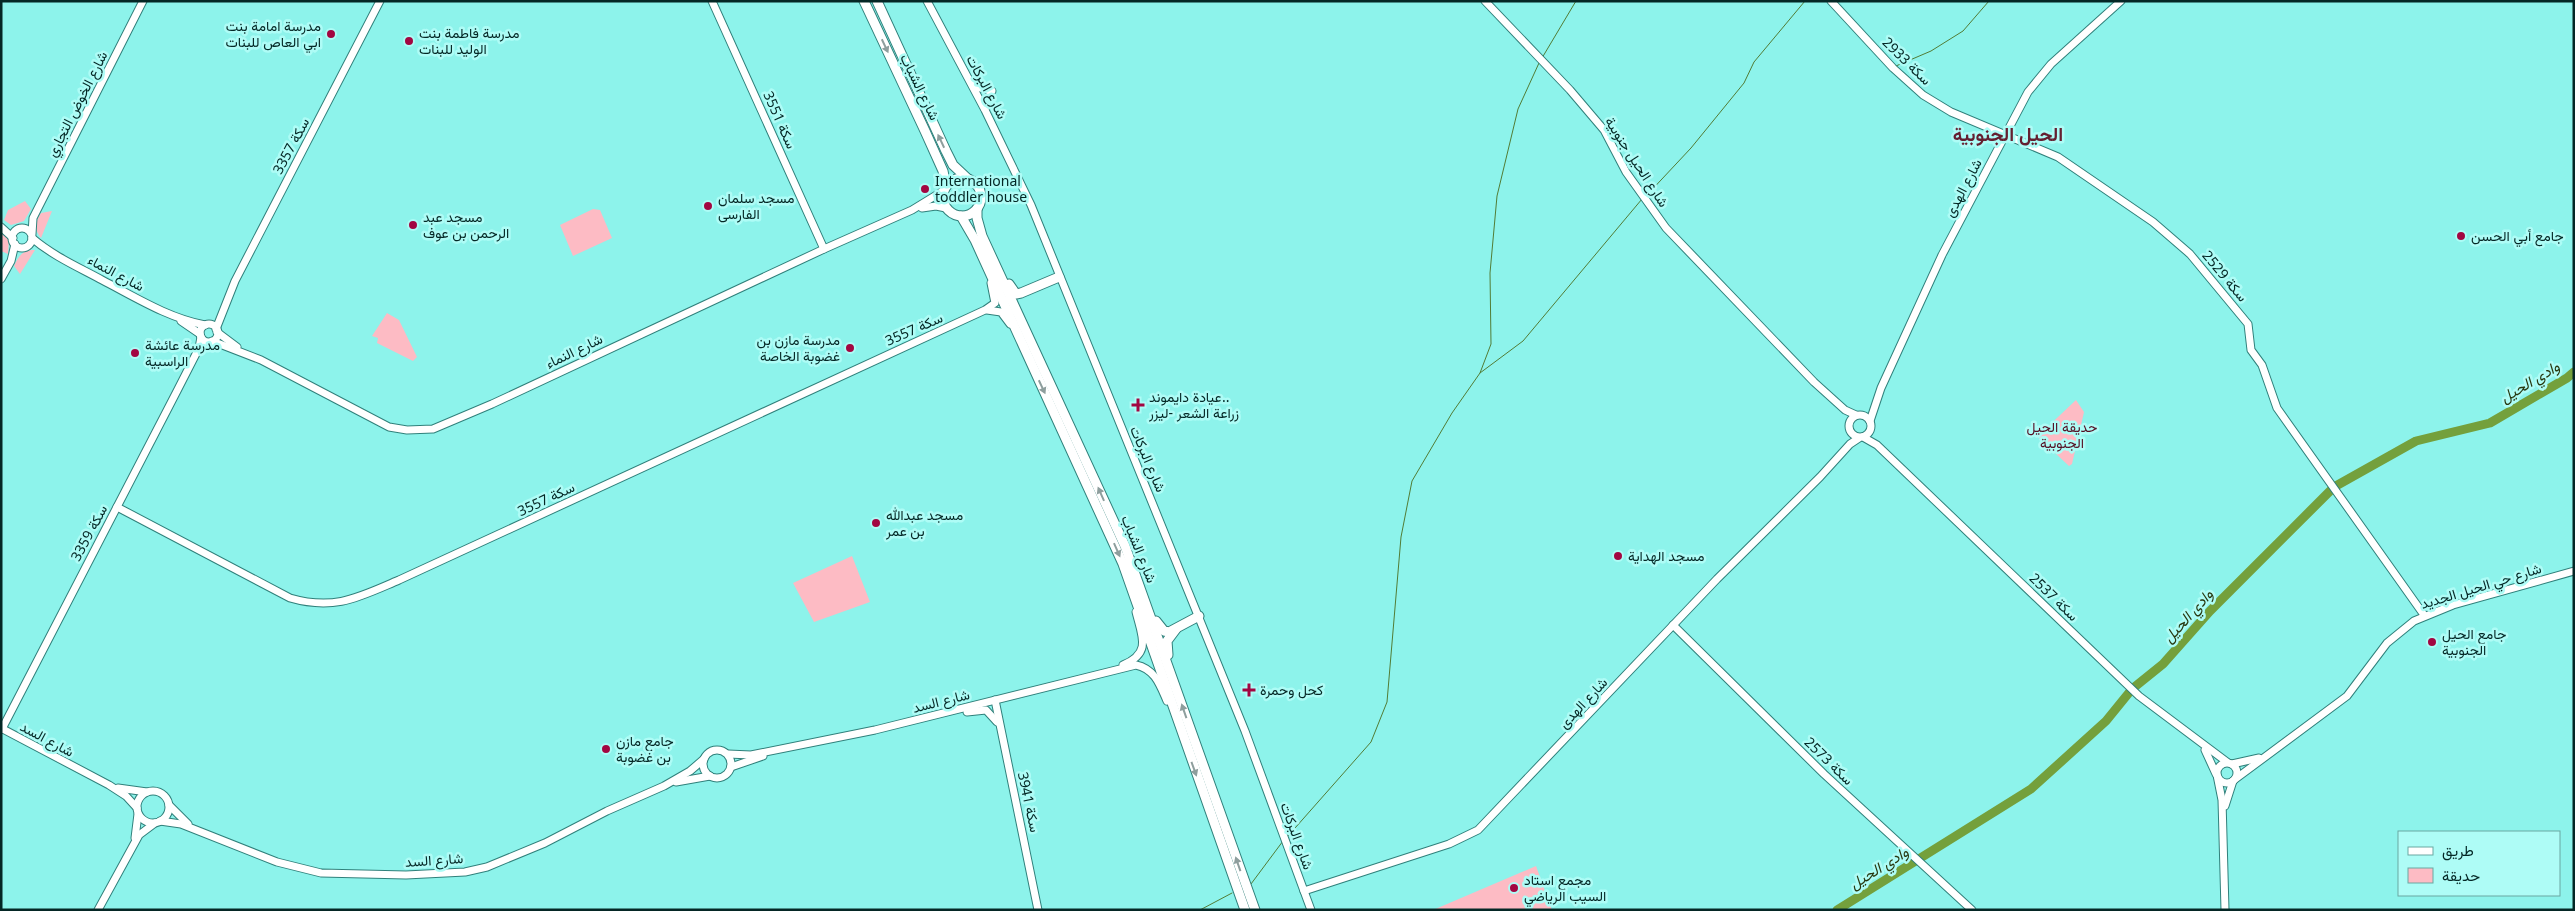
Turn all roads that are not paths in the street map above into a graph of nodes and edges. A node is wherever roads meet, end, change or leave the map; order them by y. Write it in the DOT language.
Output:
graph roads {
  1 [pos="143,1"];
  2 [pos="380,1"];
  3 [pos="712,1"];
  4 [pos="864,1"];
  5 [pos="877,1"];
  6 [pos="927,1"];
  7 [pos="1485,1"];
  8 [pos="1831,1"];
  9 [pos="2121,1"];
  10 [pos="973,86"];
  11 [pos="985,110"];
  12 [pos="2005,134"];
  13 [pos="969,180"];
  14 [pos="944,189"];
  15 [pos="946,208"];
  16 [pos="977,209"];
  17 [pos="912,210"];
  18 [pos="961,216"];
  19 [pos="33,218"];
  20 [pos="1,227"];
  21 [pos="18,229"];
  22 [pos="32,236"];
  23 [pos="14,241"];
  24 [pos="25,247"];
  25 [pos="824,249"];
  26 [pos="47,250"];
  27 [pos="980,252"];
  28 [pos="991,254"];
  29 [pos="11,261"];
  30 [pos="1059,277"];
  31 [pos="1,279"];
  32 [pos="1032,288"];
  33 [pos="225,303"];
  34 [pos="984,310"];
  35 [pos="175,316"];
  36 [pos="206,325"];
  37 [pos="217,330"];
  38 [pos="200,336"];
  39 [pos="211,341"];
  40 [pos="1033,345"];
  41 [pos="199,348"];
  42 [pos="246,353"];
  43 [pos="1029,359"];
  44 [pos="1881,388"];
  45 [pos="1832,399"];
  46 [pos="1858,415"];
  47 [pos="1871,425"];
  48 [pos="1849,428"];
  49 [pos="1861,437"];
  50 [pos="1834,460"];
  51 [pos="1894,461"];
  52 [pos="117,507"];
  53 [pos="2574,571"];
  54 [pos="1132,595"];
  55 [pos="1146,601"];
  56 [pos="2424,615"];
  57 [pos="1199,616"];
  58 [pos="1673,625"];
  59 [pos="1179,627"];
  60 [pos="1106,671"];
  61 [pos="1171,673"];
  62 [pos="995,700"];
  63 [pos="939,714"];
  64 [pos="1000,728"];
  65 [pos="1179,728"];
  66 [pos="2,729"];
  67 [pos="2202,745"];
  68 [pos="794,747"];
  69 [pos="728,754"];
  70 [pos="2269,755"];
  71 [pos="704,759"];
  72 [pos="2229,763"];
  73 [pos="731,767"];
  74 [pos="2217,775"];
  75 [pos="710,776"];
  76 [pos="2234,780"];
  77 [pos="108,785"];
  78 [pos="664,786"];
  79 [pos="149,792"];
  80 [pos="168,804"];
  81 [pos="138,810"];
  82 [pos="157,822"];
  83 [pos="2223,824"];
  84 [pos="196,830"];
  85 [pos="131,847"];
  86 [pos="1304,891"];
  87 [pos="98,910"];
  88 [pos="1038,910"];
  89 [pos="1244,910"];
  90 [pos="1255,910"];
  91 [pos="1311,910"];
  92 [pos="1972,910"];
  93 [pos="2225,910"];
  1 -- 19 [label="street, شارع الخوض التجاري"];
  2 -- 33 [label="street, سكة 3357"];
  3 -- 25 [label="street, سكة 3551"];
  4 -- 14 [label="main road, شارع الشباب, one-way"];
  13 -- 5 [label="main road, شارع الشباب, one-way"];
  6 -- 10 [label="street, شارع البركات"];
  7 -- 45 [label="street, شارع الحيل جنوبية"];
  8 -- 12 [label="street, سكة 2933"];
  9 -- 12 [label="street, شارع الهدى"];
  10 -- 11 [label="street, شارع البركات"];
  10 -- 11 [label="street"];
  11 -- 30 [label="street, شارع البركات"];
  12 -- 44 [label="street, شارع الهدى"];
  12 -- 56 [label="street, سكة 2529"];
  13 -- 14 [label="main road"];
  13 -- 16 [label="main road"];
  14 -- 15 [label="main road"];
  14 -- 17 [label="street, شارع النماء"];
  15 -- 17 [label="street, شارع النماء"];
  15 -- 18 [label="main road"];
  16 -- 18 [label="main road"];
  16 -- 28 [label="main road, شارع الشباب"];
  17 -- 25 [label="street, شارع النماء"];
  18 -- 27 [label="main road, شارع الشباب"];
  19 -- 21 [label="street, شارع الخوض التجاري"];
  19 -- 22 [label="street, شارع الخوض التجاري"];
  20 -- 21 [label="street"];
  20 -- 23 [label="street"];
  21 -- 22 [label="street, شارع النماء"];
  21 -- 23 [label="street"];
  22 -- 24 [label="street"];
  22 -- 26 [label="street, شارع النماء"];
  23 -- 24 [label="street, شارع النماء"];
  23 -- 29 [label="street"];
  24 -- 26 [label="street, شارع النماء"];
  24 -- 29 [label="street"];
  25 -- 42 [label="street, شارع النماء"];
  26 -- 35 [label="street, شارع النماء"];
  27 -- 34 [label="street"];
  27 -- 43 [label="main road, شارع الشباب"];
  28 -- 32 [label="main road"];
  28 -- 40 [label="main road, شارع الشباب"];
  29 -- 31 [label="street"];
  30 -- 32 [label="main road"];
  30 -- 57 [label="street, شارع البركات"];
  32 -- 40 [label="main road"];
  33 -- 36 [label="street, سكة 3357"];
  33 -- 37 [label="street, سكة 3357"];
  34 -- 43 [label="street"];
  34 -- 52 [label="street, سكة 3557"];
  35 -- 36 [label="street, شارع النماء"];
  35 -- 38 [label="street, شارع النماء"];
  36 -- 37 [label="street, شارع النماء"];
  36 -- 38 [label="street, سكة 3357"];
  37 -- 39 [label="street, سكة 3357"];
  37 -- 42 [label="street, شارع النماء"];
  38 -- 39 [label="street, شارع النماء"];
  38 -- 41 [label="street, سكة 3359"];
  39 -- 41 [label="street"];
  39 -- 42 [label="street, شارع النماء"];
  55 -- 40 [label="main road, شارع الشباب, one-way"];
  41 -- 52 [label="street, سكة 3359"];
  43 -- 54 [label="main road, شارع الشباب, one-way"];
  44 -- 46 [label="street, شارع الهدى"];
  44 -- 47 [label="street, شارع الهدى"];
  45 -- 46 [label="street"];
  45 -- 48 [label="street"];
  46 -- 47 [label="street"];
  46 -- 48 [label="street"];
  47 -- 49 [label="street"];
  47 -- 51 [label="street, سكة 2537"];
  48 -- 49 [label="street"];
  48 -- 50 [label="street, شارع الهدى"];
  49 -- 50 [label="street, شارع الهدى"];
  49 -- 51 [label="street, سكة 2537"];
  50 -- 58 [label="street, شارع الهدى"];
  51 -- 67 [label="street, سكة 2537"];
  52 -- 66 [label="street, سكة 3359"];
  53 -- 56 [label="street, شارع حي الحيل الجديد"];
  54 -- 60 [label="street"];
  54 -- 65 [label="main road, شارع الشباب"];
  55 -- 59 [label="main road"];
  55 -- 61 [label="main road, شارع الشباب"];
  56 -- 70 [label="street, شارع حي الحيل الجديد"];
  57 -- 59 [label="main road"];
  57 -- 86 [label="street, شارع البركات"];
  58 -- 86 [label="street, شارع الهدى"];
  58 -- 92 [label="street, سكة 2573"];
  59 -- 61 [label="main road"];
  60 -- 62 [label="street, شارع السد"];
  60 -- 65 [label="street"];
  90 -- 61 [label="main road, شارع الشباب, one-way"];
  62 -- 63 [label="street, شارع السد"];
  62 -- 64 [label="street, سكة 3941"];
  63 -- 64 [label="street"];
  63 -- 68 [label="street, شارع السد"];
  64 -- 88 [label="street, سكة 3941"];
  65 -- 89 [label="main road, شارع الشباب, one-way"];
  66 -- 77 [label="street, شارع السد"];
  67 -- 72 [label="street, سكة 2537"];
  67 -- 74 [label="street"];
  68 -- 69 [label="street, شارع السد"];
  68 -- 73 [label="street, شارع السد"];
  69 -- 71 [label="street"];
  69 -- 73 [label="street"];
  70 -- 72 [label="street"];
  70 -- 76 [label="street, شارع حي الحيل الجديد"];
  71 -- 75 [label="street"];
  71 -- 78 [label="street, شارع السد"];
  72 -- 74 [label="street"];
  72 -- 76 [label="street"];
  73 -- 75 [label="street"];
  74 -- 76 [label="street"];
  74 -- 83 [label="street"];
  75 -- 78 [label="street, شارع السد"];
  76 -- 83 [label="street"];
  77 -- 79 [label="street, شارع السد"];
  77 -- 81 [label="street, شارع السد"];
  78 -- 84 [label="street, شارع السد"];
  79 -- 80 [label="street"];
  79 -- 81 [label="street"];
  80 -- 82 [label="street"];
  80 -- 84 [label="street, شارع السد"];
  81 -- 82 [label="street"];
  81 -- 85 [label="street"];
  82 -- 84 [label="street, شارع السد"];
  82 -- 85 [label="street"];
  83 -- 93 [label="street"];
  85 -- 87 [label="street"];
  86 -- 91 [label="street, شارع البركات"];
}
